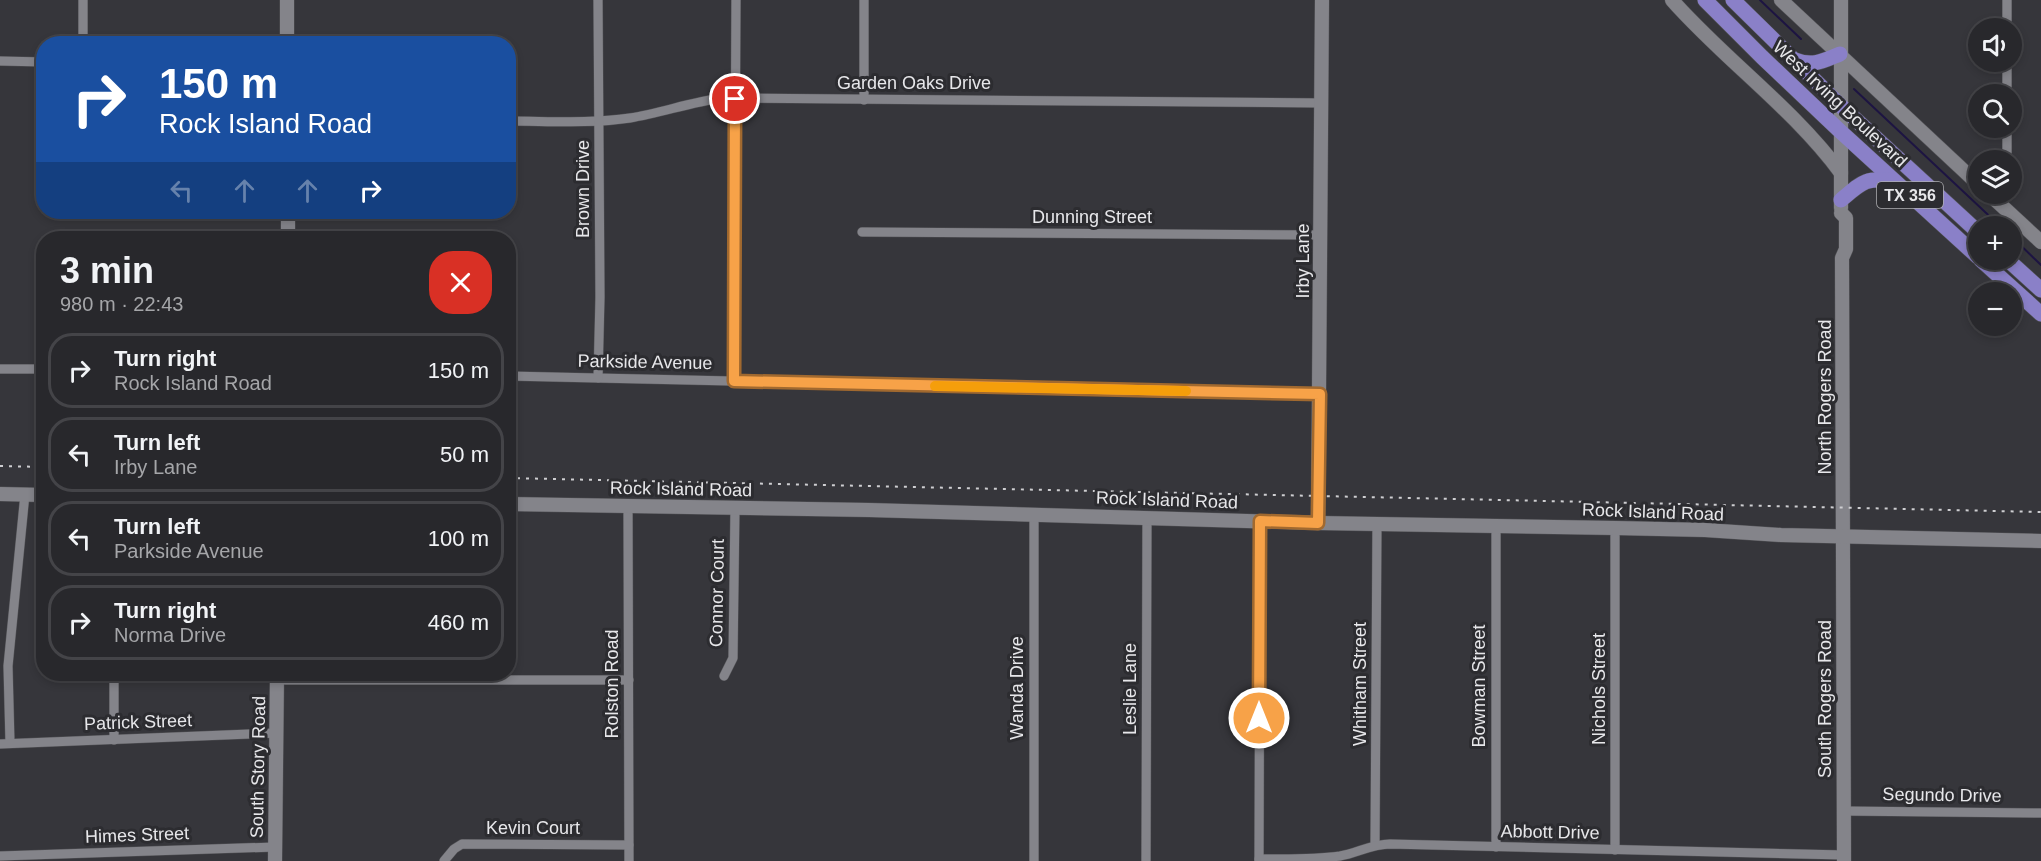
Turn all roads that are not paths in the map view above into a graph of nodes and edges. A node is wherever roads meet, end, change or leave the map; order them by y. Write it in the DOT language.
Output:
graph roads {
  1 [pos="83,0"];
  2 [pos="287,0"];
  3 [pos="598,0"];
  4 [pos="735,0"];
  5 [pos="864,0"];
  6 [pos="1322,0"];
  7 [pos="1672,0"];
  8 [pos="1705,0"];
  9 [pos="1733,0"];
  10 [pos="1782,0"];
  11 [pos="1840,0"];
  12 [pos="2007,0"];
  13 [pos="1840,15"];
  14 [pos="2007,18"];
  15 [pos="1814,30"];
  16 [pos="83,36"];
  17 [pos="287,36"];
  18 [pos="1840,54"];
  19 [pos="1795,60"];
  20 [pos="0,61"];
  21 [pos="36,62"];
  22 [pos="735,99"];
  23 [pos="864,100"];
  24 [pos="1322,103"];
  25 [pos="1841,106"];
  26 [pos="516,121"];
  27 [pos="599,122"];
  28 [pos="1841,132"];
  29 [pos="1841,173"];
  30 [pos="1968,175"];
  31 [pos="1895,181"];
  32 [pos="2008,204"];
  33 [pos="1841,207"];
  34 [pos="1968,223"];
  35 [pos="862,232"];
  36 [pos="1321,235"];
  37 [pos="2041,242"];
  38 [pos="1968,247"];
  39 [pos="1993,270"];
  40 [pos="2019,270"];
  41 [pos="2041,290"];
  42 [pos="2041,314"];
  43 [pos="0,369"];
  44 [pos="36,369"];
  45 [pos="516,376"];
  46 [pos="598,378"];
  47 [pos="734,381"];
  48 [pos="1320,394"];
  49 [pos="0,494"];
  50 [pos="25,494"];
  51 [pos="36,495"];
  52 [pos="516,504"];
  53 [pos="628,506"];
  54 [pos="735,508"];
  55 [pos="1034,515"];
  56 [pos="1147,517"];
  57 [pos="1260,521"];
  58 [pos="1318,523"];
  59 [pos="1377,523"];
  60 [pos="1496,526"];
  61 [pos="1615,528"];
  62 [pos="1844,536"];
  63 [pos="2041,541"];
  64 [pos="724,676"];
  65 [pos="516,679"];
  66 [pos="629,680"];
  67 [pos="114,681"];
  68 [pos="277,681"];
  69 [pos="276,733"];
  70 [pos="114,740"];
  71 [pos="5,744"];
  72 [pos="1843,811"];
  73 [pos="2041,813"];
  74 [pos="629,845"];
  75 [pos="1375,845"];
  76 [pos="1496,847"];
  77 [pos="1615,850"];
  78 [pos="275,854"];
  79 [pos="0,856"];
  80 [pos="1844,858"];
  81 [pos="1259,860"];
  82 [pos="444,861"];
  83 [pos="629,861"];
  84 [pos="1034,861"];
  85 [pos="1146,861"];
  1 -- 16 [label="street"];
  2 -- 17 [label="street"];
  3 -- 27 [label="street, Brown Drive"];
  4 -- 22 [label="street"];
  5 -- 23 [label="street"];
  6 -- 24 [label="street, Irby Lane"];
  7 -- 29 [label="street"];
  8 -- 28 [label="main road, West Irving Boulevard / TX 356"];
  9 -- 19 [label="main road, West Irving Boulevard / TX 356"];
  10 -- 15 [label="street, West Irving Boulevard"];
  11 -- 13 [label="street, North Rogers Road"];
  12 -- 14 [label="street"];
  13 -- 15 [label="street"];
  13 -- 18 [label="street, North Rogers Road"];
  15 -- 18 [label="street, West Irving Boulevard"];
  18 -- 19 [label="main road"];
  18 -- 25 [label="street, North Rogers Road"];
  18 -- 30 [label="street, West Irving Boulevard"];
  19 -- 25 [label="main road, West Irving Boulevard / TX 356"];
  20 -- 21 [label="street"];
  22 -- 23 [label="street, Garden Oaks Drive"];
  22 -- 27 [label="street, Garden Oaks Drive"];
  22 -- 47 [label="street"];
  23 -- 24 [label="street, Garden Oaks Drive"];
  24 -- 36 [label="street, Irby Lane"];
  25 -- 28 [label="street, North Rogers Road"];
  25 -- 34 [label="main road, West Irving Boulevard / TX 356"];
  26 -- 27 [label="street, Garden Oaks Drive"];
  27 -- 46 [label="street, Brown Drive"];
  28 -- 29 [label="street, North Rogers Road"];
  28 -- 31 [label="main road, West Irving Boulevard / TX 356"];
  29 -- 33 [label="street, North Rogers Road"];
  31 -- 33 [label="main road"];
  31 -- 38 [label="main road, West Irving Boulevard / TX 356"];
  32 -- 37 [label="street"];
  33 -- 62 [label="street, North Rogers Road"];
  35 -- 36 [label="street, Dunning Street"];
  36 -- 48 [label="street, Irby Lane"];
  39 -- 42 [label="main road, West Irving Boulevard / TX 356"];
  40 -- 41 [label="main road"];
  43 -- 44 [label="street"];
  45 -- 46 [label="street, Parkside Avenue"];
  46 -- 47 [label="street, Parkside Avenue"];
  47 -- 48 [label="street, Parkside Avenue"];
  48 -- 58 [label="street, Irby Lane"];
  49 -- 50 [label="street"];
  50 -- 51 [label="street"];
  50 -- 71 [label="street"];
  52 -- 53 [label="street, Rock Island Road"];
  53 -- 54 [label="street, Rock Island Road"];
  53 -- 66 [label="street, Rolston Road"];
  54 -- 55 [label="street, Rock Island Road"];
  54 -- 64 [label="street, Connor Court"];
  55 -- 56 [label="street, Rock Island Road"];
  55 -- 84 [label="street, Wanda Drive"];
  56 -- 57 [label="street, Rock Island Road"];
  56 -- 85 [label="street, Leslie Lane"];
  57 -- 58 [label="street, Rock Island Road"];
  57 -- 81 [label="street"];
  58 -- 59 [label="street, Rock Island Road"];
  59 -- 60 [label="street, Rock Island Road"];
  59 -- 75 [label="street, Whitham Street"];
  60 -- 61 [label="street, Rock Island Road"];
  60 -- 76 [label="street, Bowman Street"];
  61 -- 62 [label="street, Rock Island Road"];
  61 -- 77 [label="street, Nichols Street"];
  62 -- 63 [label="street, Rock Island Road"];
  62 -- 72 [label="street, South Rogers Road"];
  65 -- 66 [label="street"];
  66 -- 74 [label="street, Rolston Road"];
  67 -- 70 [label="street"];
  68 -- 69 [label="street, South Story Road"];
  69 -- 70 [label="street, Patrick Street"];
  69 -- 78 [label="street, South Story Road"];
  70 -- 71 [label="street, Patrick Street"];
  72 -- 73 [label="street, Segundo Drive"];
  72 -- 80 [label="street, South Rogers Road"];
  74 -- 82 [label="street, Kevin Court"];
  74 -- 83 [label="street, Rolston Road"];
  75 -- 76 [label="street, Abbott Drive"];
  75 -- 81 [label="street, Abbott Drive"];
  76 -- 77 [label="street, Abbott Drive"];
  77 -- 80 [label="street, Abbott Drive"];
  78 -- 79 [label="street, Himes Street"];
}
